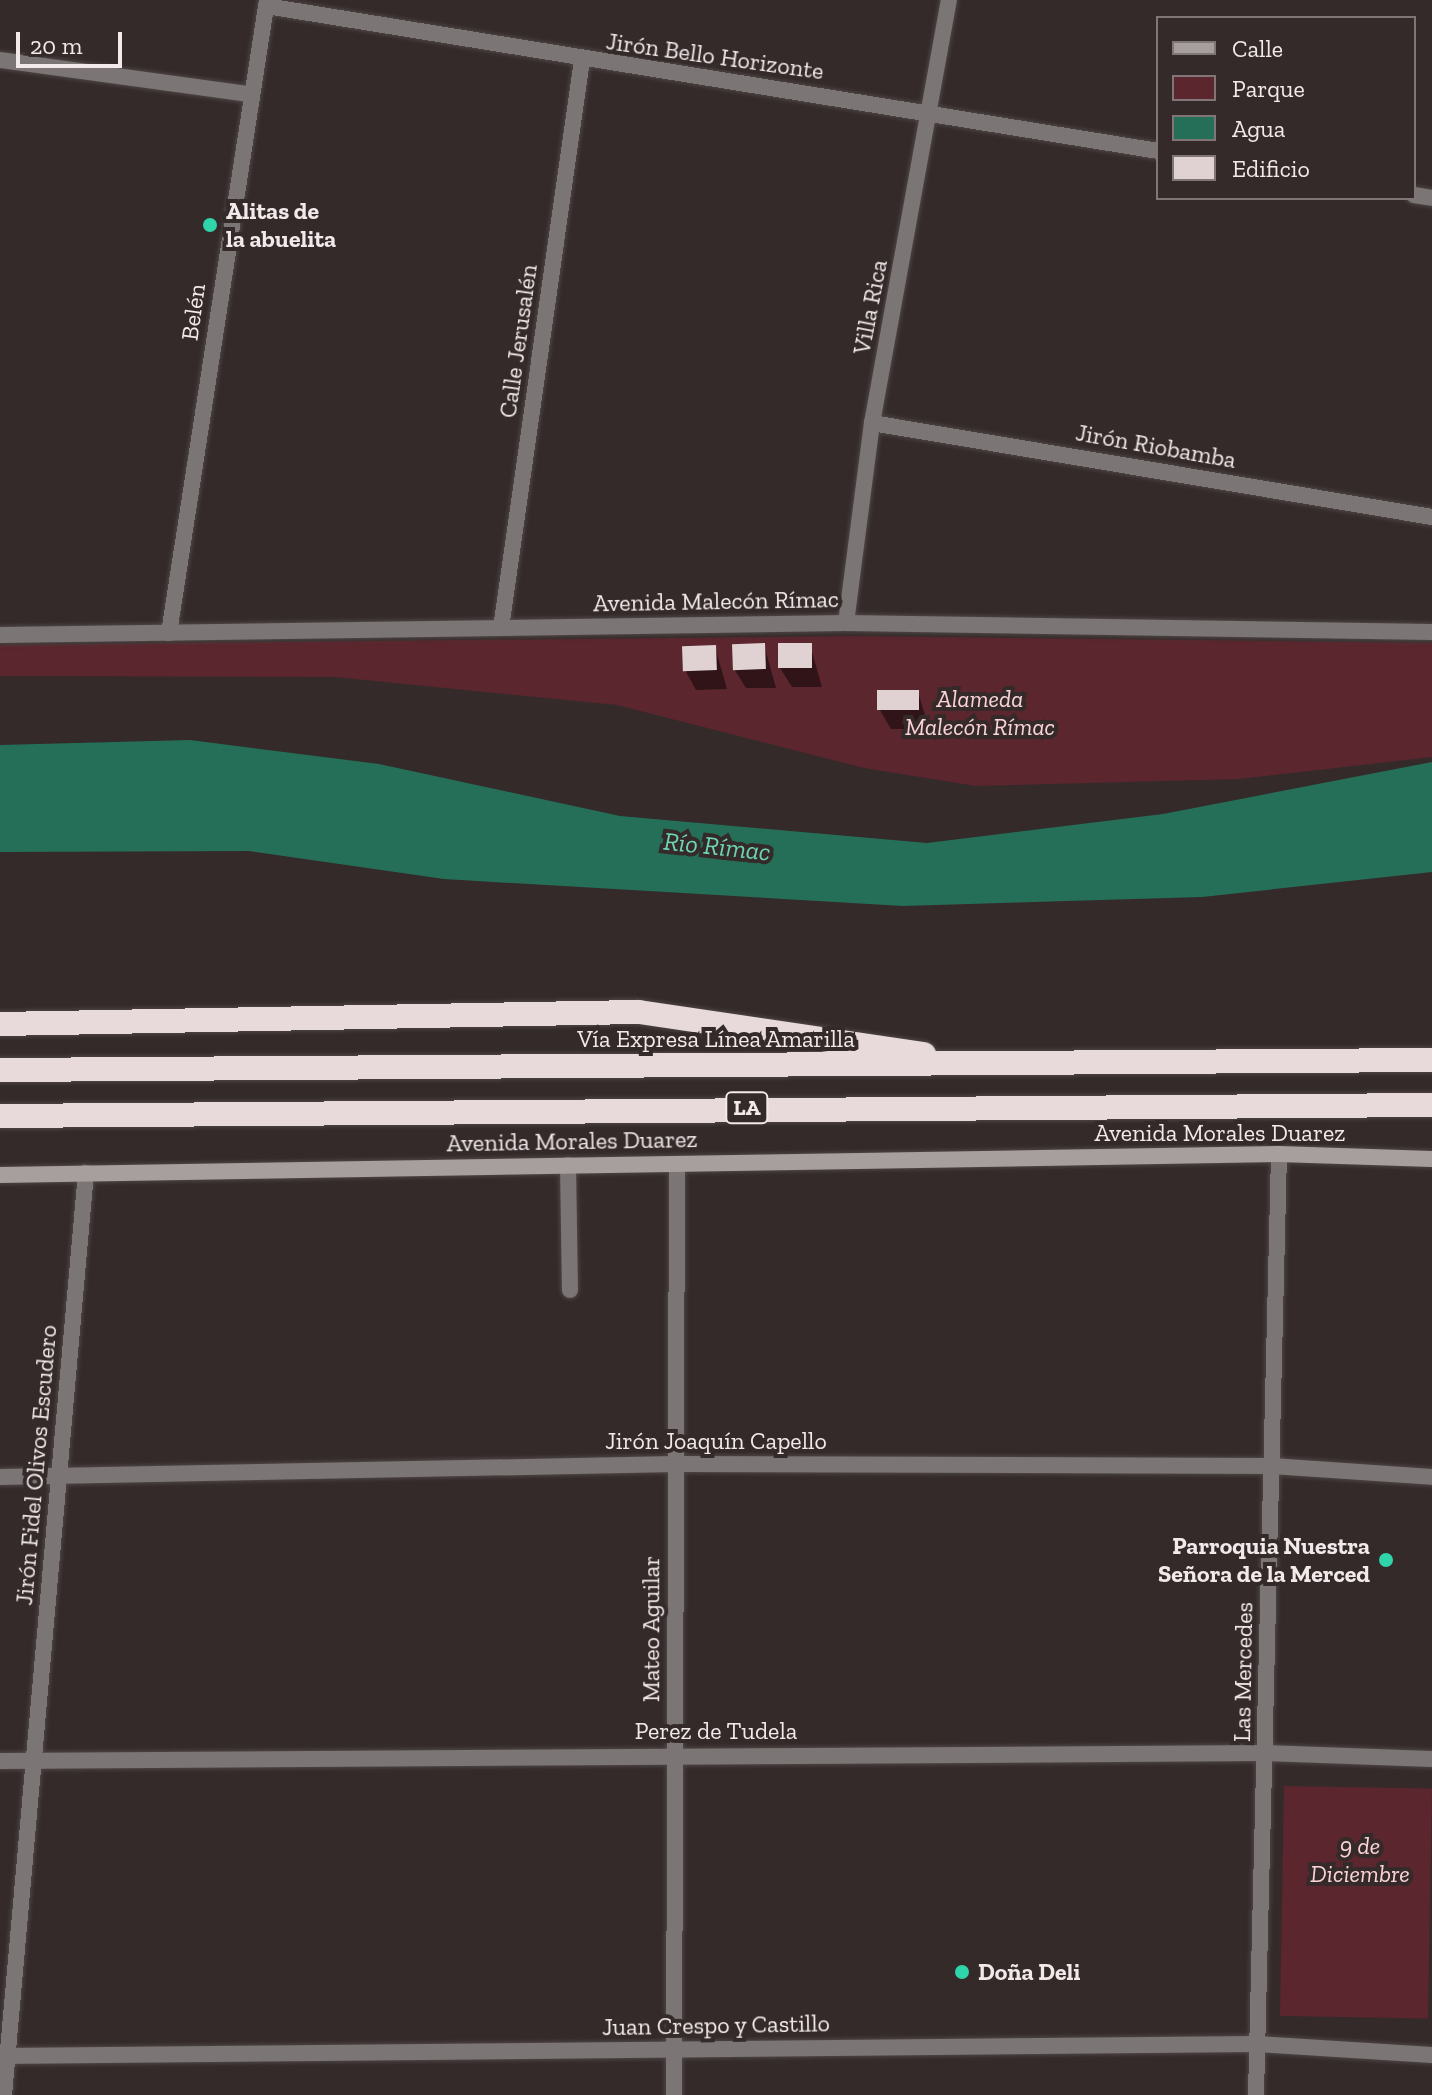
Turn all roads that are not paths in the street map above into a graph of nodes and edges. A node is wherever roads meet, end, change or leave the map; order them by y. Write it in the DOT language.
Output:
graph roads {
  1 [pos="949,0"];
  2 [pos="267,3"];
  3 [pos="0,60"];
  4 [pos="582,60"];
  5 [pos="249,94"];
  6 [pos="932,113"];
  7 [pos="1156,151"];
  8 [pos="872,423"];
  9 [pos="1432,517"];
  10 [pos="846,623"];
  11 [pos="501,628"];
  12 [pos="1432,632"];
  13 [pos="169,633"];
  14 [pos="0,635"];
  15 [pos="0,1024"];
  16 [pos="1432,1060"];
  17 [pos="1002,1065"];
  18 [pos="0,1070"];
  19 [pos="1432,1105"];
  20 [pos="0,1116"];
  21 [pos="1279,1154"];
  22 [pos="1432,1159"];
  23 [pos="677,1164"];
  24 [pos="568,1165"];
  25 [pos="86,1173"];
  26 [pos="0,1175"];
  27 [pos="570,1290"];
  28 [pos="676,1464"];
  29 [pos="1272,1466"];
  30 [pos="59,1476"];
  31 [pos="0,1477"];
  32 [pos="1432,1477"];
  33 [pos="1265,1753"];
  34 [pos="675,1755"];
  35 [pos="1432,1759"];
  36 [pos="0,1761"];
  37 [pos="34,1761"];
  38 [pos="1257,2044"];
  39 [pos="674,2049"];
  40 [pos="1432,2055"];
  41 [pos="4,2056"];
  42 [pos="4,2095"];
  43 [pos="674,2095"];
  44 [pos="1256,2095"];
  1 -- 6 [label="street, Villa Rica"];
  2 -- 4 [label="street, Jirón Bello Horizonte"];
  2 -- 5 [label="street, Belén"];
  3 -- 5 [label="street"];
  4 -- 6 [label="street, Jirón Bello Horizonte"];
  4 -- 11 [label="street, Calle Jerusalén"];
  5 -- 13 [label="street, Belén"];
  6 -- 7 [label="street, Jirón Bello Horizonte"];
  6 -- 8 [label="street, Villa Rica"];
  8 -- 9 [label="street, Jirón Riobamba"];
  8 -- 10 [label="street, Villa Rica"];
  10 -- 11 [label="street, Avenida Malecón Rímac"];
  10 -- 12 [label="street, Avenida Malecón Rímac"];
  11 -- 13 [label="street, Avenida Malecón Rímac"];
  13 -- 14 [label="street, Avenida Malecón Rímac"];
  15 -- 17 [label="highway"];
  16 -- 17 [label="highway, Vía Expresa Línea Amarilla / LA"];
  17 -- 18 [label="highway, Vía Expresa Línea Amarilla / LA"];
  19 -- 20 [label="highway, LA"];
  21 -- 22 [label="main road, Avenida Morales Duarez"];
  21 -- 23 [label="main road, Avenida Morales Duarez"];
  21 -- 29 [label="street, Las Mercedes"];
  23 -- 24 [label="main road, Avenida Morales Duarez"];
  23 -- 28 [label="street, Mateo Aguilar"];
  24 -- 25 [label="main road, Avenida Morales Duarez"];
  24 -- 27 [label="street"];
  25 -- 26 [label="main road, Avenida Morales Duarez"];
  25 -- 30 [label="street, Jirón Fidel Olivos Escudero"];
  28 -- 29 [label="street, Jirón Joaquín Capello"];
  28 -- 30 [label="street, Jirón Joaquín Capello"];
  28 -- 34 [label="street, Mateo Aguilar"];
  29 -- 32 [label="street, Jirón Joaquín Capello"];
  29 -- 33 [label="street, Las Mercedes"];
  30 -- 31 [label="street, Jirón Joaquín Capello"];
  30 -- 37 [label="street, Jirón Fidel Olivos Escudero"];
  33 -- 34 [label="street, Perez de Tudela"];
  33 -- 35 [label="street, Perez de Tudela"];
  33 -- 38 [label="street, Las Mercedes"];
  34 -- 37 [label="street, Perez de Tudela"];
  34 -- 39 [label="street, Mateo Aguilar"];
  36 -- 37 [label="street, Perez de Tudela"];
  37 -- 41 [label="street, Jirón Fidel Olivos Escudero"];
  38 -- 39 [label="street, Juan Crespo y Castillo"];
  38 -- 40 [label="street, Juan Crespo y Castillo"];
  38 -- 44 [label="street, Las Mercedes"];
  39 -- 41 [label="street, Juan Crespo y Castillo"];
  39 -- 43 [label="street, Mateo Aguilar"];
  41 -- 42 [label="street, Jirón Fidel Olivos Escudero"];
}
